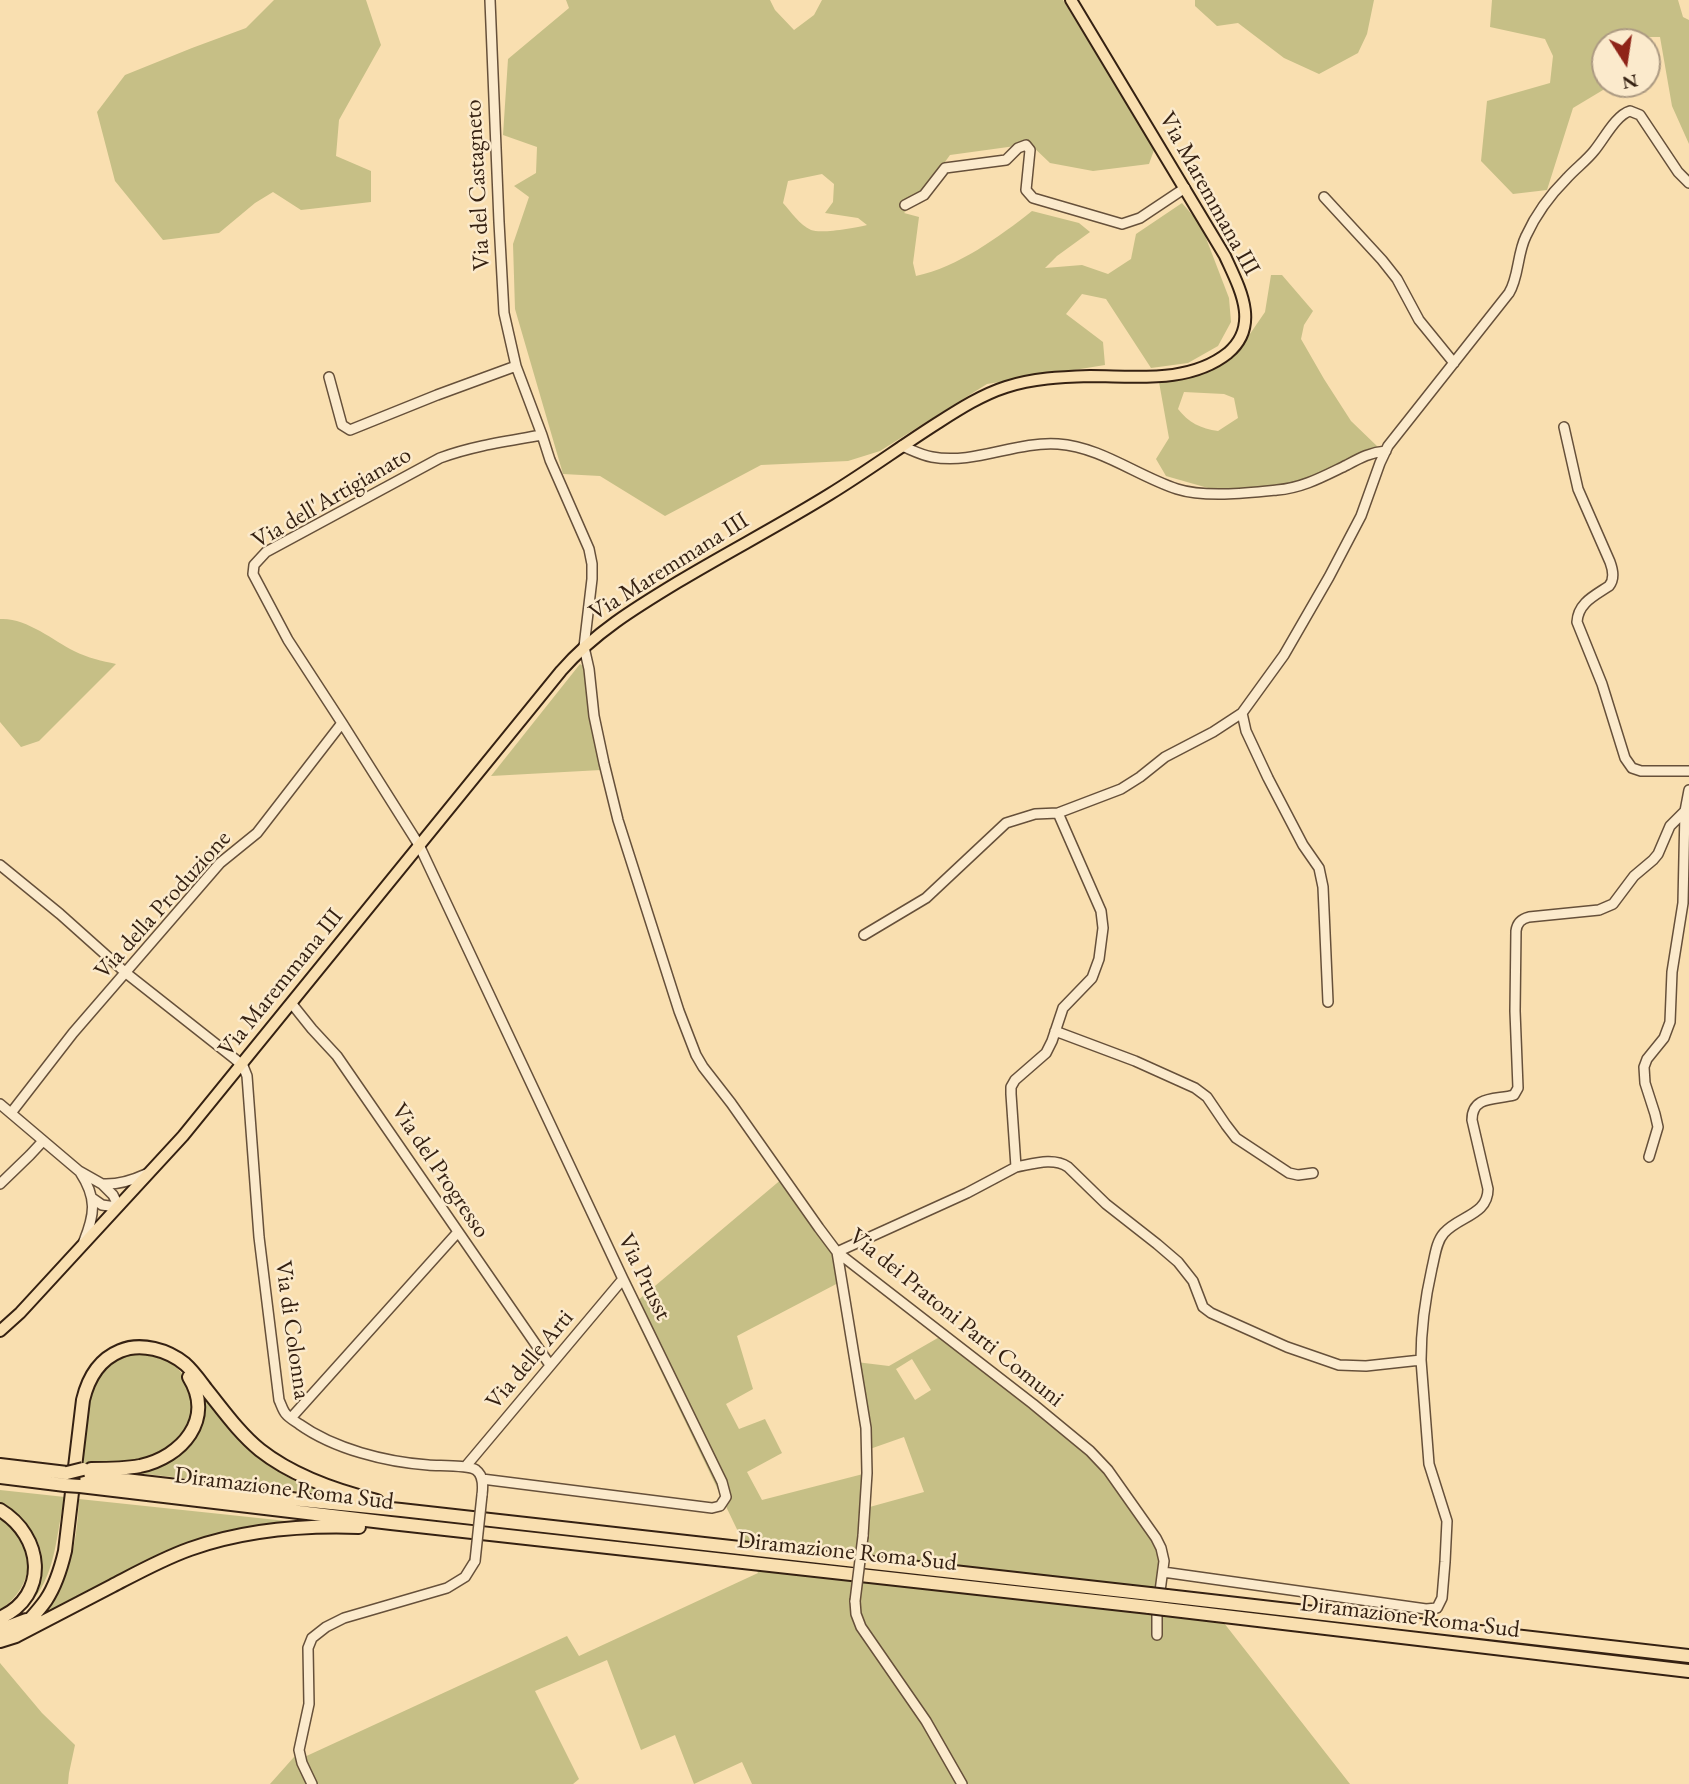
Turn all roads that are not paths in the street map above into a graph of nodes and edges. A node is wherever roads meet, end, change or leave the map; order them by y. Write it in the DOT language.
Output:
graph roads {
  1 [pos="490,0"];
  2 [pos="1071,0"];
  3 [pos="1689,183"];
  4 [pos="1185,188"];
  5 [pos="1324,197"];
  6 [pos="905,205"];
  7 [pos="1454,363"];
  8 [pos="516,366"];
  9 [pos="329,377"];
  10 [pos="1564,427"];
  11 [pos="542,435"];
  12 [pos="902,446"];
  13 [pos="1386,450"];
  14 [pos="584,647"];
  15 [pos="1242,713"];
  16 [pos="342,723"];
  17 [pos="1689,771"];
  18 [pos="1689,790"];
  19 [pos="1685,811"];
  20 [pos="1058,813"];
  21 [pos="419,845"];
  22 [pos="0,865"];
  23 [pos="864,935"];
  24 [pos="126,973"];
  25 [pos="1328,1002"];
  26 [pos="292,1004"];
  27 [pos="1055,1031"];
  28 [pos="242,1065"];
  29 [pos="0,1104"];
  30 [pos="11,1113"];
  31 [pos="43,1141"];
  32 [pos="1649,1157"];
  33 [pos="1016,1167"];
  34 [pos="79,1171"];
  35 [pos="150,1172"];
  36 [pos="1313,1173"];
  37 [pos="0,1184"];
  38 [pos="102,1184"];
  39 [pos="92,1198"];
  40 [pos="116,1207"];
  41 [pos="457,1232"];
  42 [pos="82,1245"];
  43 [pos="838,1252"];
  44 [pos="623,1279"];
  45 [pos="0,1331"];
  46 [pos="178,1359"];
  47 [pos="1420,1360"];
  48 [pos="550,1365"];
  49 [pos="291,1418"];
  50 [pos="0,1465"];
  51 [pos="466,1466"];
  52 [pos="0,1477"];
  53 [pos="82,1477"];
  54 [pos="66,1479"];
  55 [pos="482,1479"];
  56 [pos="0,1510"];
  57 [pos="401,1510"];
  58 [pos="391,1523"];
  59 [pos="1163,1572"];
  60 [pos="1149,1601"];
  61 [pos="1166,1602"];
  62 [pos="0,1618"];
  63 [pos="30,1618"];
  64 [pos="0,1630"];
  65 [pos="1157,1635"];
  66 [pos="16,1636"];
  67 [pos="0,1641"];
  68 [pos="1689,1656"];
  69 [pos="1689,1671"];
  70 [pos="312,1784"];
  71 [pos="962,1784"];
  1 -- 8 [label="street, Via del Castagneto"];
  2 -- 4 [label="main road, Via Maremmana III"];
  3 -- 7 [label="street"];
  4 -- 6 [label="street"];
  4 -- 12 [label="main road, Via Maremmana III"];
  5 -- 7 [label="street"];
  7 -- 13 [label="street"];
  8 -- 9 [label="street"];
  8 -- 11 [label="street, Via del Castagneto"];
  10 -- 17 [label="street"];
  11 -- 14 [label="street, Via del Castagneto"];
  11 -- 16 [label="street, Via dell'Artigianato"];
  12 -- 13 [label="street"];
  12 -- 14 [label="main road, Via Maremmana III"];
  13 -- 15 [label="street"];
  14 -- 21 [label="main road, Via Maremmana III"];
  14 -- 43 [label="street, Via dei Pratoni Parti Comuni"];
  15 -- 20 [label="street"];
  15 -- 25 [label="street"];
  16 -- 21 [label="street, Via dell'Artigianato"];
  16 -- 24 [label="street, Via della Produzione"];
  18 -- 19 [label="street"];
  19 -- 32 [label="street"];
  19 -- 47 [label="street"];
  20 -- 23 [label="street"];
  20 -- 27 [label="street"];
  21 -- 26 [label="main road, Via Maremmana III"];
  21 -- 44 [label="street, Via Prusst"];
  22 -- 24 [label="street"];
  24 -- 28 [label="street"];
  24 -- 30 [label="street, Via della Produzione"];
  26 -- 28 [label="main road, Via Maremmana III"];
  26 -- 41 [label="street, Via del Progresso"];
  27 -- 33 [label="street"];
  27 -- 36 [label="street"];
  28 -- 35 [label="main road, Via Maremmana III"];
  28 -- 49 [label="street, Via di Colonna"];
  29 -- 30 [label="street"];
  30 -- 31 [label="street"];
  31 -- 34 [label="street"];
  31 -- 37 [label="street"];
  33 -- 43 [label="street"];
  33 -- 47 [label="street"];
  34 -- 38 [label="street"];
  34 -- 39 [label="street"];
  35 -- 38 [label="street"];
  35 -- 40 [label="main road, Via Maremmana III"];
  38 -- 40 [label="street"];
  39 -- 40 [label="street"];
  39 -- 42 [label="street"];
  40 -- 42 [label="main road, Via Maremmana III"];
  41 -- 48 [label="street, Via del Progresso"];
  41 -- 49 [label="street"];
  42 -- 45 [label="main road, Via Maremmana III"];
  43 -- 59 [label="street, Via dei Pratoni Parti Comuni"];
  43 -- 71 [label="street, bridge"];
  44 -- 48 [label="street, Via delle Arti"];
  44 -- 55 [label="street, Via Prusst"];
  46 -- 53 [label="highway"];
  46 -- 57 [label="highway"];
  46 -- 63 [label="highway"];
  47 -- 59 [label="street"];
  48 -- 51 [label="street, Via delle Arti"];
  49 -- 51 [label="street, Via di Colonna"];
  50 -- 54 [label="highway, Diramazione Roma Sud"];
  51 -- 55 [label="street"];
  52 -- 54 [label="highway, Diramazione Roma Sud"];
  53 -- 54 [label="highway, Diramazione Roma Sud, bridge"];
  53 -- 57 [label="highway, Diramazione Roma Sud"];
  53 -- 58 [label="highway, Diramazione Roma Sud"];
  55 -- 70 [label="street, bridge"];
  56 -- 62 [label="highway"];
  57 -- 60 [label="highway, Diramazione Roma Sud"];
  58 -- 60 [label="highway, Diramazione Roma Sud"];
  58 -- 66 [label="highway"];
  59 -- 65 [label="street"];
  60 -- 61 [label="highway, Diramazione Roma Sud, bridge"];
  61 -- 68 [label="highway, Diramazione Roma Sud"];
  61 -- 69 [label="highway, Diramazione Roma Sud"];
  63 -- 64 [label="highway"];
  63 -- 66 [label="highway"];
  66 -- 67 [label="highway"];
}
